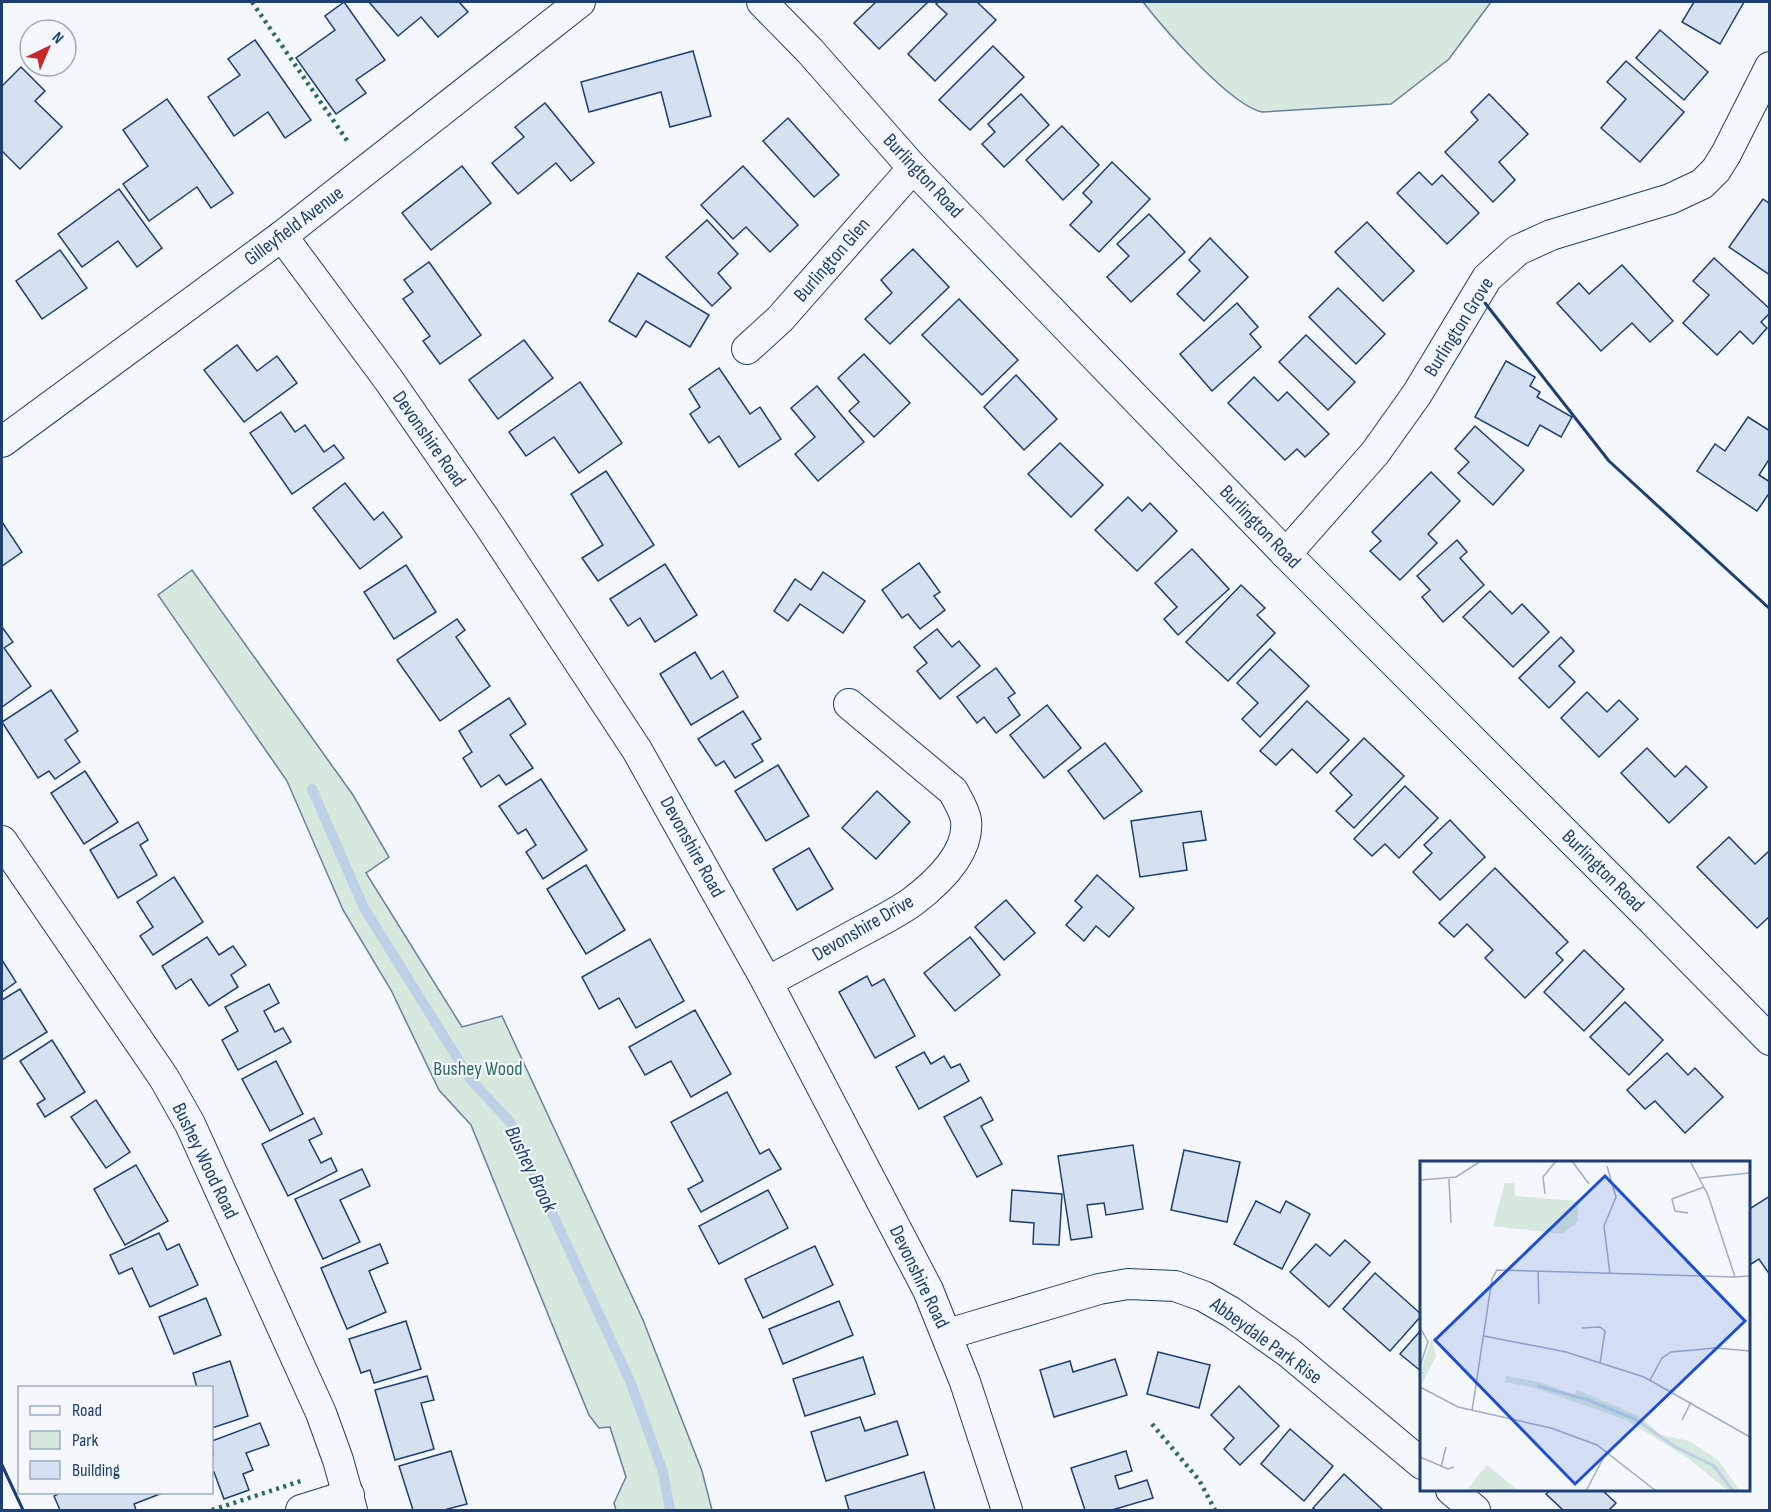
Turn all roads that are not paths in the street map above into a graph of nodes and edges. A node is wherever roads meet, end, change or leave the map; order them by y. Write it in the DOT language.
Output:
graph roads {
  1 [pos="580,2"];
  2 [pos="762,2"];
  3 [pos="1770,67"];
  4 [pos="914,168"];
  5 [pos="282,236"];
  6 [pos="747,349"];
  7 [pos="2,442"];
  8 [pos="1286,554"];
  9 [pos="849,704"];
  10 [pos="2,841"];
  11 [pos="767,982"];
  12 [pos="1770,1040"];
  13 [pos="948,1334"];
  14 [pos="1420,1462"];
  15 [pos="1452,1491"];
  16 [pos="350,1503"];
  17 [pos="301,1510"];
  18 [pos="1007,1510"];
  19 [pos="1475,1510"];
  1 -- 5 [label="street, Gilleyfield Avenue"];
  2 -- 4 [label="street, Burlington Road"];
  3 -- 8 [label="street, Burlington Grove"];
  4 -- 6 [label="street, Burlington Glen"];
  4 -- 8 [label="street, Burlington Road"];
  5 -- 7 [label="street, Gilleyfield Avenue"];
  5 -- 11 [label="street, Devonshire Road"];
  8 -- 12 [label="street, Burlington Road"];
  9 -- 11 [label="street, Devonshire Drive"];
  10 -- 16 [label="street, Bushey Wood Road"];
  11 -- 13 [label="street, Devonshire Road"];
  13 -- 14 [label="street, Abbeydale Park Rise"];
  13 -- 18 [label="street, Devonshire Road"];
  15 -- 19 [label="street"];
  16 -- 17 [label="street"];
}
